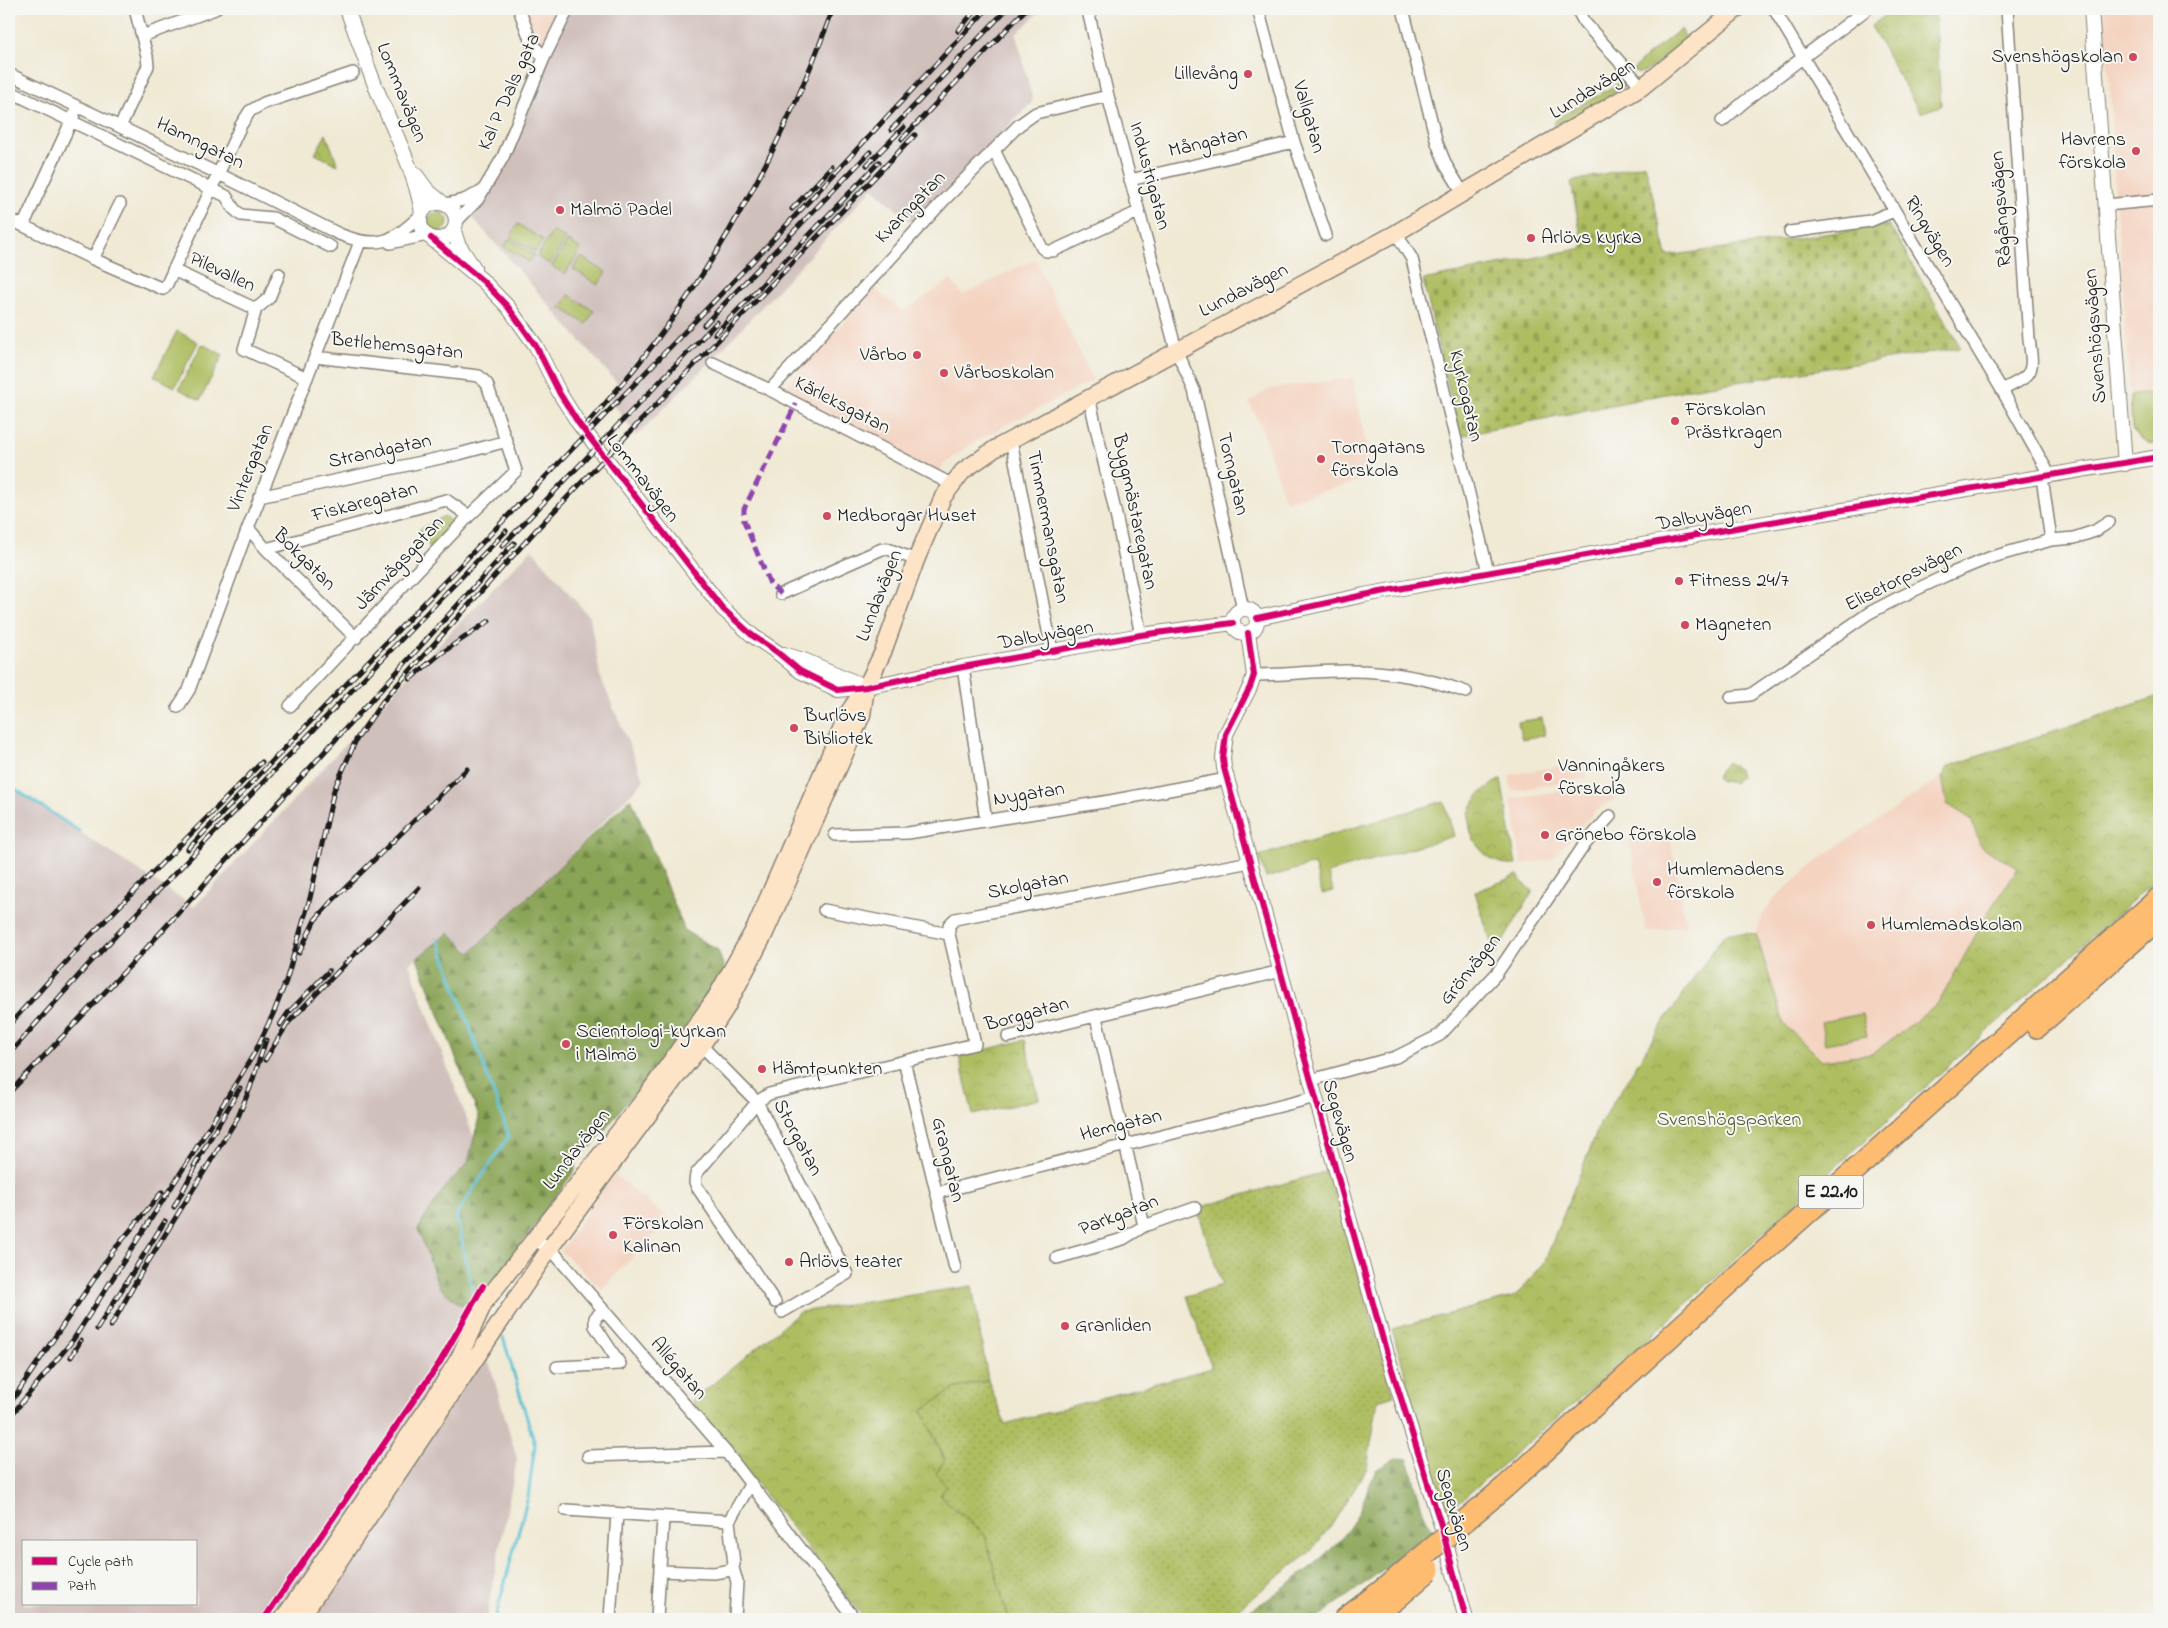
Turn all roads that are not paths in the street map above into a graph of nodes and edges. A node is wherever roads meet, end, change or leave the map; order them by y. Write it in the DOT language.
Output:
graph roads {
  1 [pos="135,9"];
  2 [pos="216,9"];
  3 [pos="347,9"];
  4 [pos="519,9"];
  5 [pos="568,9"];
  6 [pos="1258,9"];
  7 [pos="1403,9"];
  8 [pos="1577,9"];
  9 [pos="1737,9"];
  10 [pos="1774,9"];
  11 [pos="1867,9"];
  12 [pos="2007,9"];
  13 [pos="2091,9"];
  14 [pos="1088,11"];
  15 [pos="142,36"];
  16 [pos="544,58"];
  17 [pos="1803,58"];
  18 [pos="353,73"];
  19 [pos="9,74"];
  20 [pos="1642,87"];
  21 [pos="9,91"];
  22 [pos="1108,96"];
  23 [pos="78,106"];
  24 [pos="71,121"];
  25 [pos="1722,121"];
  26 [pos="120,127"];
  27 [pos="1294,142"];
  28 [pos="994,150"];
  29 [pos="408,164"];
  30 [pos="219,174"];
  31 [pos="1130,180"];
  32 [pos="212,190"];
  33 [pos="484,190"];
  34 [pos="1463,193"];
  35 [pos="2159,200"];
  36 [pos="120,204"];
  37 [pos="445,204"];
  38 [pos="2106,206"];
  39 [pos="1894,211"];
  40 [pos="1138,212"];
  41 [pos="422,214"];
  42 [pos="9,219"];
  43 [pos="23,226"];
  44 [pos="455,226"];
  45 [pos="1790,232"];
  46 [pos="1396,233"];
  47 [pos="1326,235"];
  48 [pos="429,236"];
  49 [pos="360,242"];
  50 [pos="376,242"];
  51 [pos="331,247"];
  52 [pos="93,259"];
  53 [pos="173,270"];
  54 [pos="279,274"];
  55 [pos="483,281"];
  56 [pos="256,309"];
  57 [pos="1176,350"];
  58 [pos="315,357"];
  59 [pos="713,363"];
  60 [pos="307,378"];
  61 [pos="770,390"];
  62 [pos="2002,390"];
  63 [pos="1089,397"];
  64 [pos="1011,440"];
  65 [pos="508,441"];
  66 [pos="2159,457"];
  67 [pos="2125,464"];
  68 [pos="2046,477"];
  69 [pos="951,484"];
  70 [pos="259,497"];
  71 [pos="470,516"];
  72 [pos="2109,522"];
  73 [pos="248,528"];
  74 [pos="2051,540"];
  75 [pos="266,549"];
  76 [pos="916,560"];
  77 [pos="1488,572"];
  78 [pos="781,594"];
  79 [pos="1243,609"];
  80 [pos="1256,618"];
  81 [pos="1233,623"];
  82 [pos="1248,633"];
  83 [pos="1141,635"];
  84 [pos="356,638"];
  85 [pos="1052,651"];
  86 [pos="963,667"];
  87 [pos="1254,675"];
  88 [pos="866,687"];
  89 [pos="1466,692"];
  90 [pos="1731,697"];
  91 [pos="290,706"];
  92 [pos="178,708"];
  93 [pos="1227,779"];
  94 [pos="1610,816"];
  95 [pos="986,821"];
  96 [pos="835,835"];
  97 [pos="1250,862"];
  98 [pos="2159,898"];
  99 [pos="824,910"];
  100 [pos="2159,918"];
  101 [pos="949,934"];
  102 [pos="1280,971"];
  103 [pos="1096,1017"];
  104 [pos="1008,1037"];
  105 [pos="696,1041"];
  106 [pos="904,1061"];
  107 [pos="1311,1080"];
  108 [pos="1316,1097"];
  109 [pos="757,1102"];
  110 [pos="1124,1144"];
  111 [pos="936,1193"];
  112 [pos="1195,1208"];
  113 [pos="1144,1226"];
  114 [pos="533,1240"];
  115 [pos="550,1248"];
  116 [pos="1057,1258"];
  117 [pos="955,1268"];
  118 [pos="775,1302"];
  119 [pos="603,1310"];
  120 [pos="782,1312"];
  121 [pos="556,1367"];
  122 [pos="726,1452"];
  123 [pos="588,1456"];
  124 [pos="751,1483"];
  125 [pos="1508,1492"];
  126 [pos="566,1510"];
  127 [pos="617,1514"];
  128 [pos="663,1518"];
  129 [pos="729,1521"];
  130 [pos="733,1568"];
  131 [pos="660,1571"];
  132 [pos="1391,1593"];
  133 [pos="283,1619"];
  134 [pos="300,1619"];
  135 [pos="610,1619"];
  136 [pos="657,1619"];
  137 [pos="735,1619"];
  138 [pos="855,1619"];
  139 [pos="1346,1619"];
  140 [pos="1370,1619"];
  141 [pos="1466,1619"];
  1 -- 15 [label="street"];
  2 -- 15 [label="street"];
  3 -- 29 [label="street, Lommavägen"];
  4 -- 16 [label="street"];
  5 -- 16 [label="street, Kal P Dals gata"];
  6 -- 27 [label="street, Vallgatan"];
  7 -- 34 [label="street"];
  8 -- 20 [label="street"];
  9 -- 20 [label="main road, Lundavägen"];
  10 -- 17 [label="street, Ringvägen"];
  11 -- 17 [label="street"];
  12 -- 62 [label="street, Rågångsvägen"];
  13 -- 38 [label="street, Svenshögsvägen"];
  14 -- 22 [label="street, Industrigatan"];
  15 -- 26 [label="street"];
  16 -- 33 [label="street, Kal P Dals gata"];
  17 -- 25 [label="street"];
  17 -- 39 [label="street, Ringvägen"];
  18 -- 30 [label="street, Pilevallen"];
  19 -- 23 [label="street, Hamngatan"];
  20 -- 34 [label="main road, Lundavägen"];
  21 -- 24 [label="street"];
  22 -- 28 [label="street, Kvarngatan"];
  22 -- 31 [label="street, Industrigatan"];
  23 -- 24 [label="street"];
  23 -- 26 [label="street, Hamngatan"];
  24 -- 32 [label="street"];
  24 -- 43 [label="street"];
  26 -- 30 [label="street, Hamngatan"];
  27 -- 31 [label="street, Mångatan"];
  27 -- 47 [label="street, Vallgatan"];
  28 -- 40 [label="street"];
  28 -- 61 [label="street, Kvarngatan"];
  29 -- 37 [label="street, Lommavägen"];
  29 -- 41 [label="street, Lommavägen"];
  30 -- 32 [label="street, Pilevallen"];
  30 -- 49 [label="street, Hamngatan"];
  31 -- 40 [label="street, Industrigatan"];
  32 -- 51 [label="street"];
  32 -- 53 [label="street, Pilevallen"];
  33 -- 37 [label="street"];
  33 -- 44 [label="street, Kal P Dals gata"];
  34 -- 46 [label="main road, Lundavägen"];
  35 -- 38 [label="street"];
  36 -- 52 [label="street"];
  37 -- 41 [label="street"];
  37 -- 44 [label="street, Lommavägen"];
  38 -- 67 [label="street, Svenshögsvägen"];
  39 -- 45 [label="street"];
  39 -- 62 [label="street, Ringvägen"];
  40 -- 57 [label="street, Industrigatan"];
  41 -- 48 [label="street, Lommavägen"];
  41 -- 50 [label="street, Hamngatan"];
  42 -- 43 [label="street, Pilevallen"];
  43 -- 52 [label="street, Pilevallen"];
  44 -- 48 [label="street"];
  44 -- 55 [label="street, Lommavägen"];
  46 -- 57 [label="main road, Lundavägen"];
  46 -- 77 [label="street, Kyrkogatan"];
  48 -- 50 [label="street, Hamngatan"];
  48 -- 55 [label="street, Lommavägen"];
  49 -- 50 [label="street, Hamngatan"];
  49 -- 58 [label="street, Vintergatan"];
  52 -- 53 [label="street, Pilevallen"];
  53 -- 56 [label="street, Pilevallen"];
  54 -- 56 [label="street, Pilevallen"];
  55 -- 88 [label="street, Lommavägen"];
  56 -- 60 [label="street, Pilevallen"];
  57 -- 63 [label="main road, Lundavägen"];
  57 -- 79 [label="street, Torngatan"];
  58 -- 60 [label="street, Vintergatan"];
  58 -- 65 [label="street, Betlehemsgatan"];
  59 -- 61 [label="street, Kärleksgatan"];
  60 -- 70 [label="street, Vintergatan"];
  61 -- 69 [label="street, Kärleksgatan"];
  62 -- 68 [label="street, Ringvägen"];
  63 -- 64 [label="main road, Lundavägen"];
  63 -- 83 [label="street, Byggmästaregatan"];
  64 -- 69 [label="main road, Lundavägen"];
  64 -- 85 [label="street, Timmermansgatan"];
  65 -- 70 [label="street, Strandgatan"];
  65 -- 71 [label="street, Järnvägsgatan"];
  66 -- 67 [label="street, Dalbyvägen"];
  67 -- 68 [label="street, Dalbyvägen"];
  68 -- 74 [label="street"];
  68 -- 77 [label="street, Dalbyvägen"];
  69 -- 76 [label="main road, Lundavägen"];
  70 -- 73 [label="street, Vintergatan"];
  71 -- 75 [label="street, Fiskaregatan"];
  71 -- 84 [label="street, Järnvägsgatan"];
  72 -- 74 [label="street, Elisetorpsvägen"];
  73 -- 75 [label="street, Bokgatan"];
  73 -- 92 [label="street, Vintergatan"];
  74 -- 90 [label="street, Elisetorpsvägen"];
  75 -- 84 [label="street, Bokgatan"];
  76 -- 78 [label="street"];
  76 -- 88 [label="main road, Lundavägen"];
  77 -- 80 [label="street, Dalbyvägen"];
  79 -- 80 [label="street"];
  79 -- 81 [label="street"];
  80 -- 82 [label="street"];
  81 -- 82 [label="street"];
  81 -- 83 [label="street, Dalbyvägen"];
  82 -- 87 [label="street"];
  83 -- 85 [label="street, Dalbyvägen"];
  84 -- 91 [label="street, Järnvägsgatan"];
  85 -- 86 [label="street, Dalbyvägen"];
  86 -- 88 [label="street, Dalbyvägen"];
  86 -- 95 [label="street"];
  87 -- 89 [label="street"];
  87 -- 93 [label="street, Segevägen"];
  88 -- 105 [label="main road, Lundavägen"];
  93 -- 95 [label="street, Nygatan"];
  93 -- 97 [label="street, Segevägen"];
  94 -- 107 [label="street, Grönvägen"];
  95 -- 96 [label="street, Nygatan"];
  97 -- 101 [label="street, Skolgatan"];
  97 -- 102 [label="street, Segevägen"];
  98 -- 125 [label="highway, E 22.10"];
  99 -- 101 [label="street"];
  100 -- 125 [label="highway, E 22.10"];
  101 -- 106 [label="street, Borggatan"];
  102 -- 103 [label="street, Borggatan"];
  102 -- 107 [label="street, Segevägen"];
  103 -- 104 [label="street, Borggatan"];
  103 -- 110 [label="street"];
  105 -- 109 [label="street, Storgatan"];
  105 -- 114 [label="main road, Lundavägen"];
  105 -- 115 [label="main road, Lundavägen"];
  106 -- 109 [label="street, Borggatan"];
  106 -- 111 [label="street, Grangatan"];
  107 -- 108 [label="street, Segevägen"];
  108 -- 110 [label="street, Hemgatan"];
  108 -- 141 [label="street, Segevägen"];
  109 -- 118 [label="street"];
  109 -- 120 [label="street, Storgatan"];
  110 -- 111 [label="street, Hemgatan"];
  110 -- 113 [label="street"];
  111 -- 117 [label="street, Grangatan"];
  112 -- 113 [label="street, Parkgatan"];
  113 -- 116 [label="street, Parkgatan"];
  114 -- 115 [label="street, Allégatan"];
  114 -- 133 [label="main road, Lundavägen"];
  115 -- 119 [label="street, Allégatan"];
  115 -- 134 [label="main road, Lundavägen"];
  119 -- 121 [label="street, Allégatan"];
  119 -- 122 [label="street, Allégatan"];
  122 -- 123 [label="street"];
  122 -- 124 [label="street, Allégatan"];
  124 -- 129 [label="street"];
  124 -- 138 [label="street, Allégatan"];
  125 -- 132 [label="highway, E 22.10, bridge"];
  126 -- 127 [label="street"];
  127 -- 128 [label="street"];
  127 -- 135 [label="street"];
  128 -- 129 [label="street"];
  128 -- 131 [label="street"];
  129 -- 130 [label="street"];
  130 -- 131 [label="street"];
  130 -- 137 [label="street"];
  131 -- 136 [label="street"];
  132 -- 139 [label="highway, E 22.10"];
  132 -- 140 [label="highway, E 22.10"];
}
